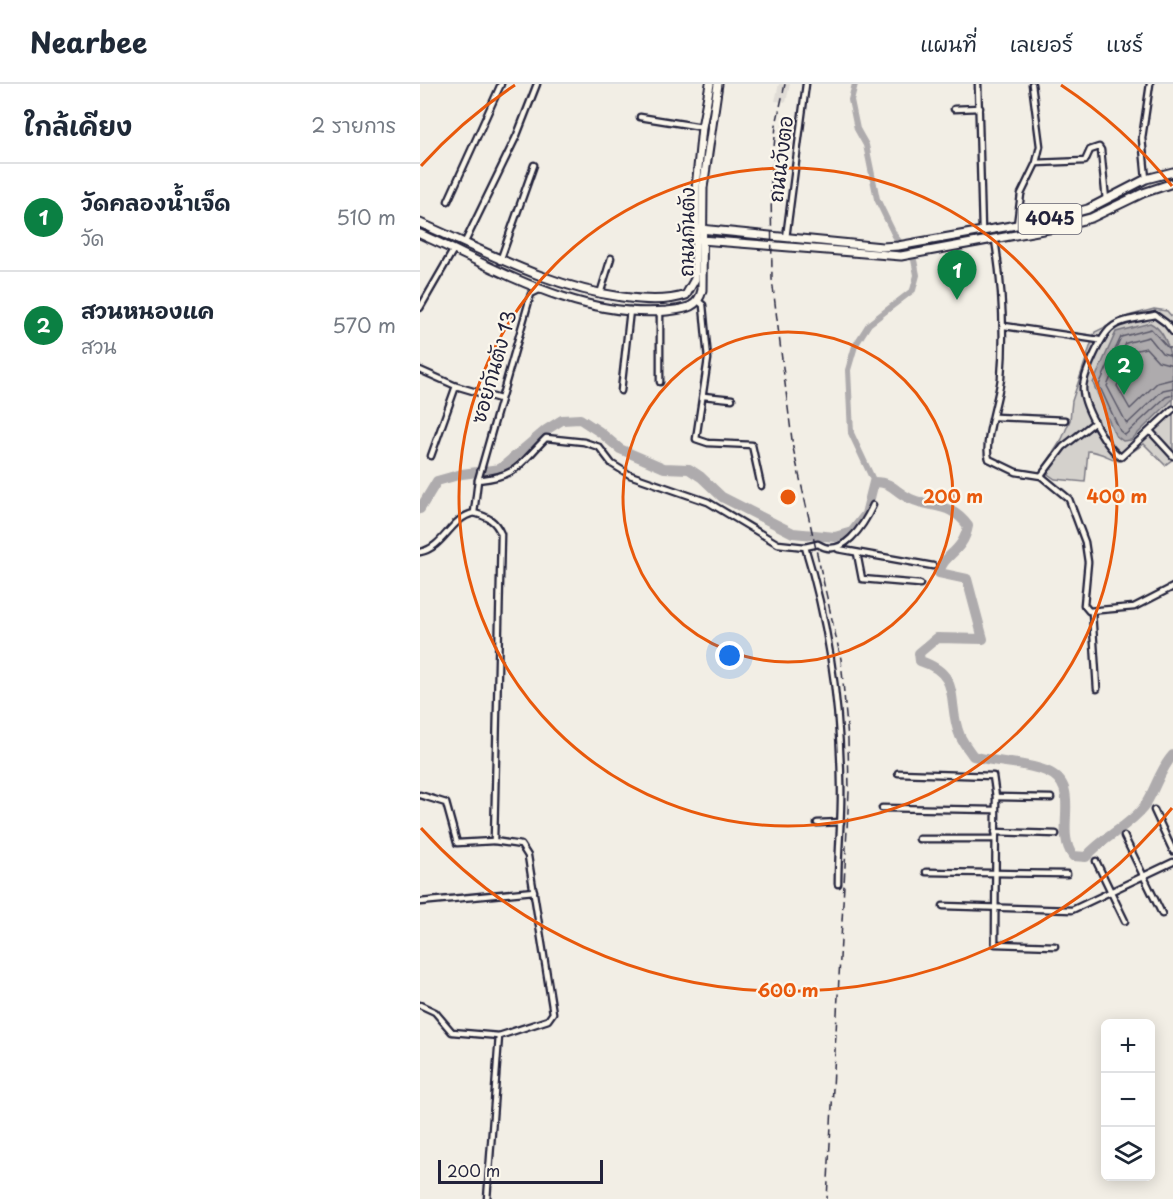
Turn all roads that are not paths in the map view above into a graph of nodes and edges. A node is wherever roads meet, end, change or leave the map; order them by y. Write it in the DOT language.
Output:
graph roads {
  1 [pos="501,84"];
  2 [pos="537,84"];
  3 [pos="710,84"];
  4 [pos="718,84"];
  5 [pos="806,84"];
  6 [pos="978,84"];
  7 [pos="1032,84"];
  8 [pos="1150,84"];
  9 [pos="980,108"];
  10 [pos="954,109"];
  11 [pos="640,117"];
  12 [pos="702,127"];
  13 [pos="705,139"];
  14 [pos="1036,163"];
  15 [pos="534,165"];
  16 [pos="1173,172"];
  17 [pos="1146,179"];
  18 [pos="1173,183"];
  19 [pos="1106,200"];
  20 [pos="448,201"];
  21 [pos="420,223"];
  22 [pos="1017,225"];
  23 [pos="699,229"];
  24 [pos="982,232"];
  25 [pos="420,234"];
  26 [pos="786,238"];
  27 [pos="699,240"];
  28 [pos="995,240"];
  29 [pos="465,242"];
  30 [pos="457,250"];
  31 [pos="611,258"];
  32 [pos="500,261"];
  33 [pos="544,279"];
  34 [pos="541,289"];
  35 [pos="600,294"];
  36 [pos="632,299"];
  37 [pos="698,302"];
  38 [pos="420,308"];
  39 [pos="630,310"];
  40 [pos="660,312"];
  41 [pos="1004,326"];
  42 [pos="1173,332"];
  43 [pos="1099,340"];
  44 [pos="420,370"];
  45 [pos="660,382"];
  46 [pos="456,386"];
  47 [pos="621,391"];
  48 [pos="703,396"];
  49 [pos="500,399"];
  50 [pos="732,399"];
  51 [pos="1173,409"];
  52 [pos="995,417"];
  53 [pos="1065,420"];
  54 [pos="1095,422"];
  55 [pos="1150,431"];
  56 [pos="431,456"];
  57 [pos="1173,456"];
  58 [pos="1041,476"];
  59 [pos="478,480"];
  60 [pos="761,486"];
  61 [pos="873,505"];
  62 [pos="474,513"];
  63 [pos="805,547"];
  64 [pos="838,549"];
  65 [pos="420,552"];
  66 [pos="857,553"];
  67 [pos="933,566"];
  68 [pos="920,584"];
  69 [pos="1173,586"];
  70 [pos="1092,612"];
  71 [pos="1097,689"];
  72 [pos="898,773"];
  73 [pos="420,795"];
  74 [pos="996,797"];
  75 [pos="1051,798"];
  76 [pos="882,808"];
  77 [pos="995,810"];
  78 [pos="1154,810"];
  79 [pos="840,822"];
  80 [pos="817,823"];
  81 [pos="995,832"];
  82 [pos="1056,834"];
  83 [pos="1124,836"];
  84 [pos="919,839"];
  85 [pos="995,839"];
  86 [pos="494,841"];
  87 [pos="1173,851"];
  88 [pos="1096,861"];
  89 [pos="1173,862"];
  90 [pos="926,872"];
  91 [pos="994,872"];
  92 [pos="1067,874"];
  93 [pos="1144,878"];
  94 [pos="838,884"];
  95 [pos="534,891"];
  96 [pos="1110,893"];
  97 [pos="420,902"];
  98 [pos="943,906"];
  99 [pos="993,908"];
  100 [pos="1162,914"];
  101 [pos="1125,921"];
  102 [pos="1054,946"];
  103 [pos="420,1005"];
  104 [pos="499,1036"];
  105 [pos="487,1199"];
  1 -- 20 [label="street"];
  2 -- 29 [label="street"];
  3 -- 12 [label="main road, ถนนกันตัง"];
  4 -- 13 [label="main road, ถนนกันตัง"];
  5 -- 26 [label="street, ถนนวังตอ"];
  6 -- 9 [label="street"];
  7 -- 14 [label="street"];
  8 -- 17 [label="street"];
  9 -- 10 [label="street"];
  9 -- 24 [label="street"];
  11 -- 12 [label="street"];
  12 -- 13 [label="main road, ถนนกันตัง"];
  13 -- 23 [label="main road, ถนนกันตัง"];
  14 -- 19 [label="street"];
  14 -- 22 [label="street"];
  15 -- 32 [label="street"];
  16 -- 17 [label="main road, 4045"];
  17 -- 19 [label="main road, 4045"];
  18 -- 28 [label="main road, 4045"];
  19 -- 22 [label="main road, 4045"];
  21 -- 29 [label="main road, ถนนกันตัง"];
  22 -- 24 [label="main road, 4045"];
  23 -- 26 [label="main road, 4045"];
  23 -- 27 [label="main road, ถนนกันตัง"];
  24 -- 26 [label="main road, 4045"];
  25 -- 30 [label="main road, ถนนกันตัง"];
  27 -- 28 [label="main road, 4045"];
  27 -- 36 [label="main road, ถนนกันตัง"];
  27 -- 37 [label="main road, ถนนกันตัง"];
  28 -- 41 [label="street"];
  29 -- 30 [label="main road"];
  29 -- 32 [label="main road, ถนนกันตัง"];
  30 -- 34 [label="main road, ถนนกันตัง"];
  30 -- 38 [label="street"];
  31 -- 35 [label="street"];
  32 -- 33 [label="main road, ถนนกันตัง"];
  33 -- 34 [label="main road"];
  33 -- 35 [label="main road, ถนนกันตัง"];
  34 -- 39 [label="main road, ถนนกันตัง"];
  34 -- 49 [label="street, ซอยกันตัง 13"];
  35 -- 36 [label="main road, ถนนกันตัง"];
  36 -- 39 [label="main road"];
  37 -- 40 [label="main road, ถนนกันตัง"];
  37 -- 48 [label="street"];
  39 -- 40 [label="main road, ถนนกันตัง"];
  39 -- 47 [label="street"];
  40 -- 45 [label="street"];
  41 -- 43 [label="street"];
  41 -- 52 [label="street"];
  42 -- 43 [label="street"];
  43 -- 54 [label="street"];
  44 -- 46 [label="street"];
  46 -- 49 [label="street"];
  46 -- 56 [label="street"];
  48 -- 50 [label="street"];
  48 -- 60 [label="street"];
  49 -- 59 [label="street, ซอยกันตัง 13"];
  51 -- 55 [label="street"];
  52 -- 53 [label="street"];
  52 -- 58 [label="street"];
  54 -- 55 [label="street"];
  54 -- 58 [label="street"];
  55 -- 57 [label="street"];
  58 -- 70 [label="street"];
  59 -- 62 [label="street, ซอยกันตัง 13"];
  59 -- 63 [label="street"];
  61 -- 64 [label="street"];
  62 -- 65 [label="street"];
  62 -- 86 [label="street"];
  63 -- 64 [label="street"];
  63 -- 79 [label="street"];
  64 -- 66 [label="street"];
  66 -- 67 [label="street"];
  66 -- 68 [label="street"];
  69 -- 70 [label="street"];
  70 -- 71 [label="street"];
  72 -- 74 [label="street"];
  73 -- 86 [label="street"];
  74 -- 75 [label="street"];
  74 -- 77 [label="street"];
  76 -- 77 [label="street"];
  77 -- 81 [label="street"];
  78 -- 87 [label="street"];
  79 -- 80 [label="street"];
  79 -- 94 [label="street"];
  81 -- 82 [label="street"];
  81 -- 85 [label="street"];
  83 -- 93 [label="street"];
  84 -- 85 [label="street"];
  85 -- 91 [label="street"];
  86 -- 95 [label="street"];
  88 -- 96 [label="street"];
  89 -- 93 [label="street"];
  90 -- 91 [label="street"];
  91 -- 92 [label="street"];
  91 -- 99 [label="street"];
  93 -- 96 [label="street"];
  93 -- 100 [label="street"];
  95 -- 97 [label="street"];
  95 -- 104 [label="street"];
  96 -- 99 [label="street"];
  96 -- 101 [label="street"];
  98 -- 99 [label="street"];
  99 -- 102 [label="street"];
  103 -- 104 [label="street"];
  104 -- 105 [label="street"];
}
